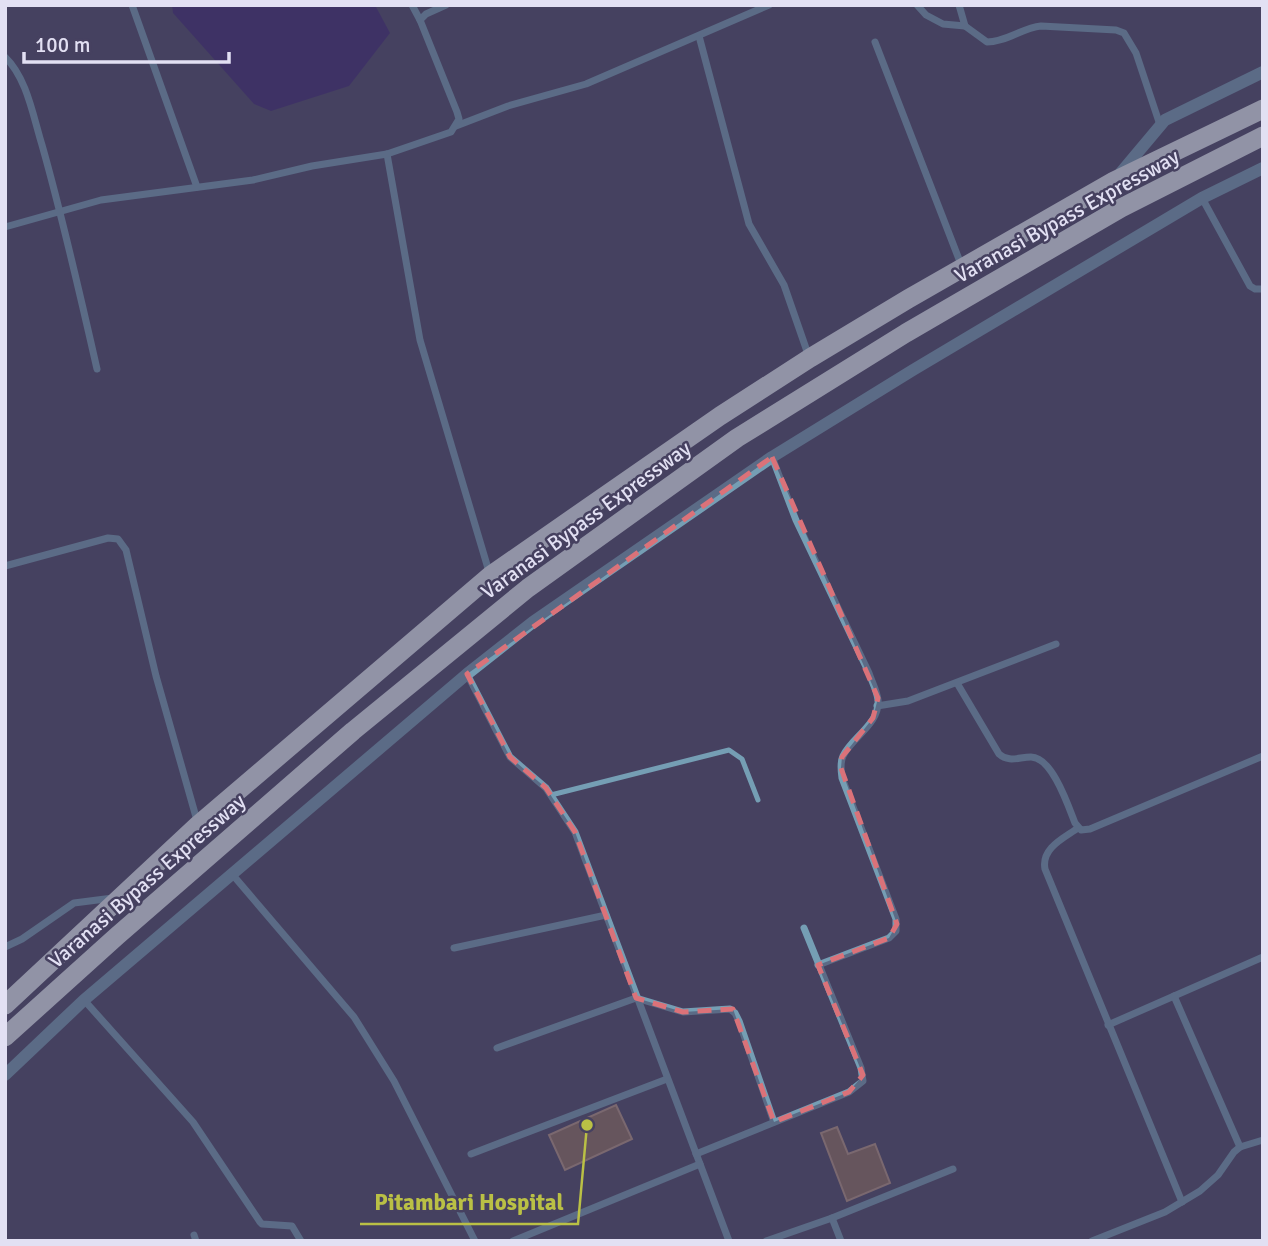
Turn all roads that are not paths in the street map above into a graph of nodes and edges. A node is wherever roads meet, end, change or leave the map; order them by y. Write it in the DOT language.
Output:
graph roads {
  1 [pos="132,5"];
  2 [pos="412,5"];
  3 [pos="446,5"];
  4 [pos="769,5"];
  5 [pos="916,5"];
  6 [pos="959,5"];
  7 [pos="420,20"];
  8 [pos="965,26"];
  9 [pos="699,36"];
  10 [pos="875,42"];
  11 [pos="5,57"];
  12 [pos="1263,72"];
  13 [pos="1263,109"];
  14 [pos="1160,125"];
  15 [pos="456,127"];
  16 [pos="1263,136"];
  17 [pos="387,154"];
  18 [pos="1263,168"];
  19 [pos="1114,181"];
  20 [pos="197,187"];
  21 [pos="1202,198"];
  22 [pos="61,211"];
  23 [pos="5,228"];
  24 [pos="962,267"];
  25 [pos="1263,289"];
  26 [pos="810,358"];
  27 [pos="97,369"];
  28 [pos="772,457"];
  29 [pos="5,566"];
  30 [pos="491,575"];
  31 [pos="1056,644"];
  32 [pos="467,674"];
  33 [pos="957,683"];
  34 [pos="877,706"];
  35 [pos="1263,756"];
  36 [pos="551,795"];
  37 [pos="758,800"];
  38 [pos="198,825"];
  39 [pos="1078,828"];
  40 [pos="232,874"];
  41 [pos="121,898"];
  42 [pos="606,915"];
  43 [pos="804,928"];
  44 [pos="5,947"];
  45 [pos="454,948"];
  46 [pos="1263,957"];
  47 [pos="818,965"];
  48 [pos="1174,996"];
  49 [pos="636,998"];
  50 [pos="84,1000"];
  51 [pos="5,1005"];
  52 [pos="1108,1025"];
  53 [pos="5,1037"];
  54 [pos="497,1048"];
  55 [pos="5,1075"];
  56 [pos="667,1079"];
  57 [pos="774,1122"];
  58 [pos="1263,1140"];
  59 [pos="1240,1147"];
  60 [pos="471,1154"];
  61 [pos="696,1154"];
  62 [pos="700,1164"];
  63 [pos="953,1169"];
  64 [pos="1182,1202"];
  65 [pos="832,1218"];
  66 [pos="301,1241"];
  67 [pos="475,1241"];
  68 [pos="513,1241"];
  69 [pos="729,1241"];
  70 [pos="766,1241"];
  71 [pos="841,1241"];
  72 [pos="1092,1241"];
  1 -- 20 [label="street"];
  2 -- 7 [label="street"];
  3 -- 7 [label="street"];
  4 -- 9 [label="street"];
  5 -- 8 [label="street"];
  6 -- 8 [label="street"];
  7 -- 15 [label="street"];
  8 -- 14 [label="street"];
  9 -- 15 [label="street"];
  9 -- 26 [label="street"];
  10 -- 24 [label="street"];
  11 -- 22 [label="street"];
  12 -- 14 [label="street"];
  13 -- 19 [label="highway, Varanasi Bypass Expressway"];
  14 -- 19 [label="street"];
  15 -- 17 [label="street"];
  16 -- 53 [label="highway, Varanasi Bypass Expressway"];
  17 -- 20 [label="street"];
  17 -- 30 [label="street"];
  18 -- 21 [label="street"];
  19 -- 24 [label="highway, Varanasi Bypass Expressway"];
  20 -- 22 [label="street"];
  21 -- 25 [label="street"];
  21 -- 28 [label="street"];
  22 -- 23 [label="street"];
  22 -- 27 [label="street"];
  24 -- 26 [label="highway, Varanasi Bypass Expressway"];
  26 -- 30 [label="highway, Varanasi Bypass Expressway"];
  28 -- 32 [label="street"];
  28 -- 34 [label="street"];
  29 -- 38 [label="street"];
  30 -- 38 [label="highway, Varanasi Bypass Expressway"];
  31 -- 33 [label="street"];
  32 -- 36 [label="street"];
  32 -- 40 [label="street"];
  33 -- 34 [label="street"];
  33 -- 39 [label="street"];
  34 -- 47 [label="street"];
  35 -- 39 [label="street"];
  36 -- 37 [label="lane"];
  36 -- 42 [label="street"];
  38 -- 41 [label="highway, Varanasi Bypass Expressway"];
  39 -- 52 [label="street"];
  40 -- 50 [label="street"];
  40 -- 67 [label="street"];
  41 -- 44 [label="street"];
  41 -- 51 [label="highway, Varanasi Bypass Expressway"];
  42 -- 45 [label="street"];
  42 -- 49 [label="street"];
  43 -- 47 [label="street"];
  46 -- 48 [label="street"];
  47 -- 57 [label="street"];
  48 -- 52 [label="street"];
  48 -- 59 [label="street"];
  49 -- 54 [label="street"];
  49 -- 56 [label="street"];
  49 -- 57 [label="street"];
  50 -- 55 [label="street"];
  50 -- 66 [label="street"];
  52 -- 64 [label="street"];
  56 -- 60 [label="street"];
  56 -- 61 [label="street"];
  57 -- 61 [label="street"];
  58 -- 59 [label="street"];
  59 -- 64 [label="street"];
  61 -- 62 [label="street"];
  62 -- 68 [label="street"];
  62 -- 69 [label="street"];
  63 -- 65 [label="street"];
  64 -- 72 [label="street"];
  65 -- 70 [label="street"];
  65 -- 71 [label="street"];
}
